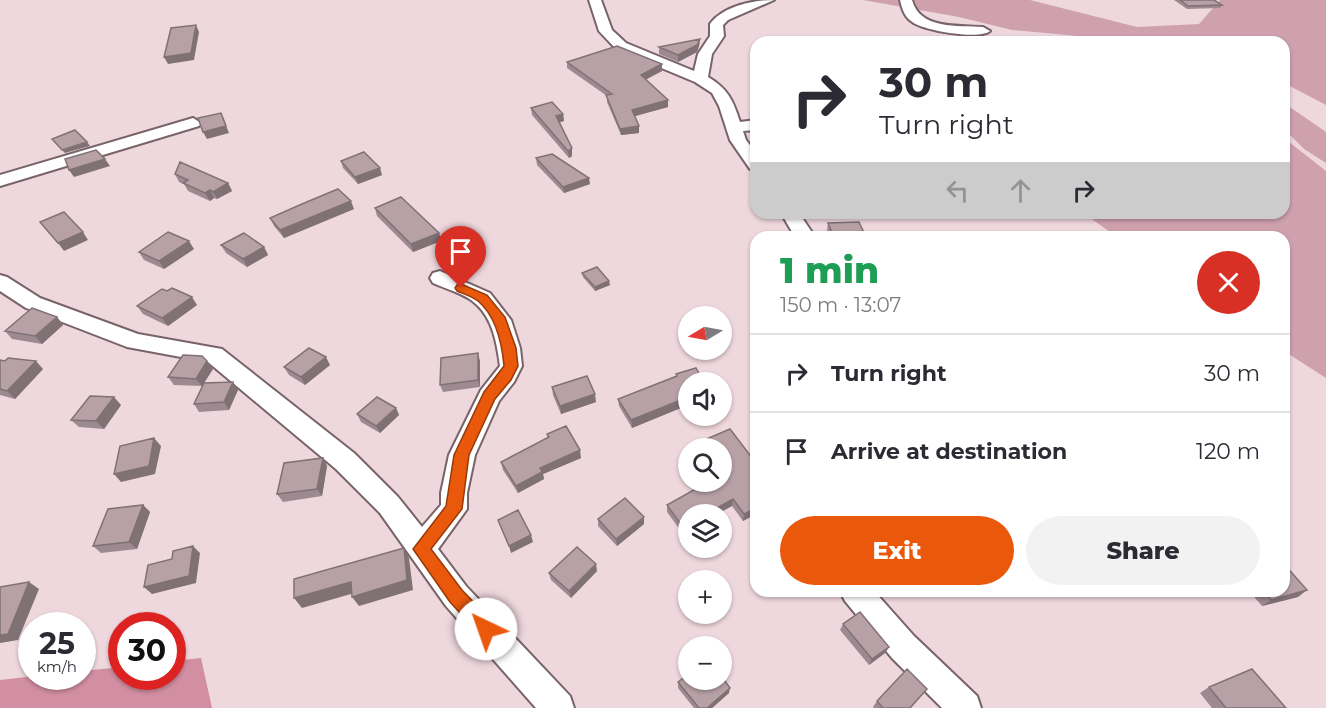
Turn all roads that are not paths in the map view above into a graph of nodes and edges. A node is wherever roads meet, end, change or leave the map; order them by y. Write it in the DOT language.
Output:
graph roads {
  1 [pos="595,0"];
  2 [pos="768,0"];
  3 [pos="906,0"];
  4 [pos="982,31"];
  5 [pos="700,79"];
  6 [pos="193,123"];
  7 [pos="750,126"];
  8 [pos="733,127"];
  9 [pos="750,157"];
  10 [pos="0,181"];
  11 [pos="440,278"];
  12 [pos="0,282"];
  13 [pos="421,549"];
  14 [pos="860,597"];
  15 [pos="558,708"];
  16 [pos="965,708"];
  1 -- 5 [label="street"];
  2 -- 5 [label="street"];
  3 -- 4 [label="street"];
  5 -- 8 [label="street"];
  6 -- 10 [label="street"];
  7 -- 8 [label="street"];
  8 -- 9 [label="street"];
  11 -- 13 [label="street"];
  12 -- 13 [label="street"];
  13 -- 15 [label="street"];
  14 -- 16 [label="street"];
}
